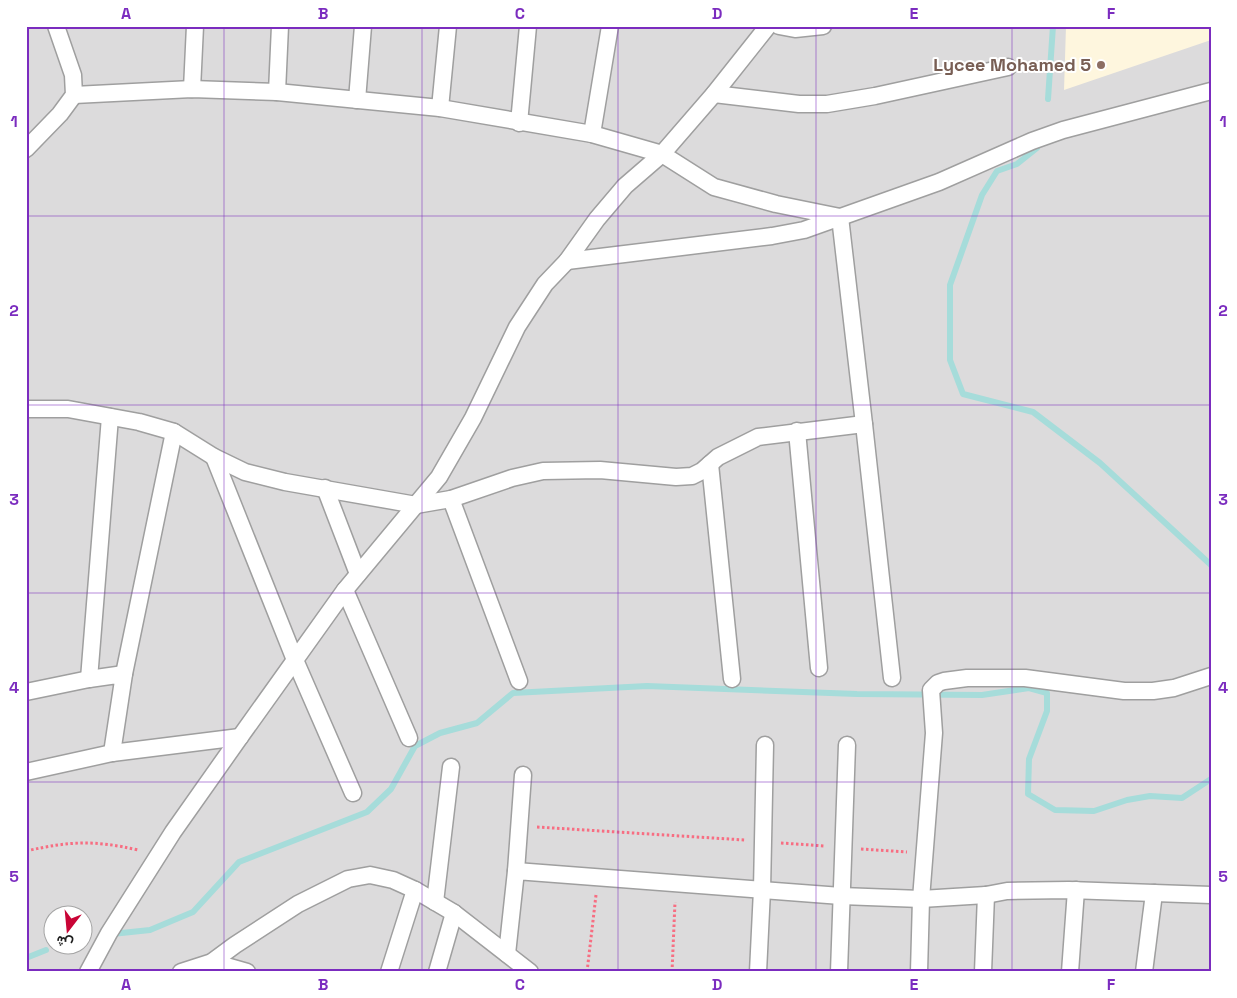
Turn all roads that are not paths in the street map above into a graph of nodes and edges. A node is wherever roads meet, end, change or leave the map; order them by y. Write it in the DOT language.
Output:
graph roads {
  1 [pos="56,26"];
  2 [pos="195,26"];
  3 [pos="280,26"];
  4 [pos="363,26"];
  5 [pos="448,26"];
  6 [pos="528,26"];
  7 [pos="610,26"];
  8 [pos="768,26"];
  9 [pos="779,26"];
  10 [pos="823,26"];
  11 [pos="1008,67"];
  12 [pos="192,89"];
  13 [pos="1211,91"];
  14 [pos="277,92"];
  15 [pos="714,94"];
  16 [pos="74,95"];
  17 [pos="357,100"];
  18 [pos="440,108"];
  19 [pos="519,123"];
  20 [pos="592,134"];
  21 [pos="26,149"];
  22 [pos="662,154"];
  23 [pos="840,217"];
  24 [pos="567,261"];
  25 [pos="26,409"];
  26 [pos="26,416"];
  27 [pos="110,417"];
  28 [pos="864,424"];
  29 [pos="796,431"];
  30 [pos="174,432"];
  31 [pos="214,457"];
  32 [pos="710,464"];
  33 [pos="325,488"];
  34 [pos="450,499"];
  35 [pos="416,505"];
  36 [pos="358,574"];
  37 [pos="344,590"];
  38 [pos="295,660"];
  39 [pos="819,668"];
  40 [pos="124,674"];
  41 [pos="1211,676"];
  42 [pos="892,678"];
  43 [pos="89,679"];
  44 [pos="732,679"];
  45 [pos="519,681"];
  46 [pos="26,692"];
  47 [pos="240,736"];
  48 [pos="409,738"];
  49 [pos="765,745"];
  50 [pos="847,745"];
  51 [pos="112,753"];
  52 [pos="451,767"];
  53 [pos="26,772"];
  54 [pos="523,775"];
  55 [pos="353,793"];
  56 [pos="516,871"];
  57 [pos="415,890"];
  58 [pos="762,890"];
  59 [pos="1076,890"];
  60 [pos="1154,893"];
  61 [pos="986,895"];
  62 [pos="1211,895"];
  63 [pos="841,896"];
  64 [pos="921,899"];
  65 [pos="435,902"];
  66 [pos="454,913"];
  67 [pos="507,954"];
  68 [pos="212,962"];
  69 [pos="527,971"];
  70 [pos="88,972"];
  71 [pos="181,972"];
  72 [pos="248,972"];
  73 [pos="389,972"];
  74 [pos="437,972"];
  75 [pos="758,972"];
  76 [pos="839,972"];
  77 [pos="919,972"];
  78 [pos="983,972"];
  79 [pos="1070,972"];
  80 [pos="1144,972"];
  1 -- 16 [label="street"];
  2 -- 12 [label="street"];
  3 -- 14 [label="street"];
  4 -- 17 [label="street"];
  5 -- 18 [label="street"];
  6 -- 19 [label="street"];
  7 -- 20 [label="street"];
  8 -- 15 [label="street"];
  9 -- 10 [label="street"];
  11 -- 15 [label="street"];
  12 -- 14 [label="street"];
  12 -- 16 [label="street"];
  13 -- 23 [label="street"];
  14 -- 17 [label="street"];
  15 -- 22 [label="street"];
  16 -- 21 [label="street"];
  17 -- 18 [label="street"];
  18 -- 19 [label="street"];
  19 -- 20 [label="street"];
  20 -- 22 [label="street"];
  22 -- 23 [label="street"];
  22 -- 24 [label="street"];
  23 -- 24 [label="street"];
  23 -- 28 [label="street"];
  24 -- 35 [label="street"];
  25 -- 26 [label="street"];
  25 -- 27 [label="street"];
  27 -- 30 [label="street"];
  27 -- 43 [label="street"];
  28 -- 29 [label="street"];
  28 -- 42 [label="street"];
  29 -- 32 [label="street"];
  29 -- 39 [label="street"];
  30 -- 31 [label="street"];
  30 -- 40 [label="street"];
  31 -- 33 [label="street"];
  31 -- 38 [label="street"];
  32 -- 34 [label="street"];
  32 -- 44 [label="street"];
  33 -- 35 [label="street"];
  33 -- 36 [label="street"];
  34 -- 35 [label="street"];
  34 -- 45 [label="street"];
  35 -- 36 [label="street"];
  36 -- 37 [label="street"];
  37 -- 38 [label="street"];
  37 -- 48 [label="street"];
  38 -- 47 [label="street"];
  38 -- 55 [label="street"];
  40 -- 43 [label="street"];
  40 -- 51 [label="street"];
  41 -- 64 [label="street"];
  43 -- 46 [label="street"];
  47 -- 51 [label="street"];
  47 -- 70 [label="street"];
  49 -- 58 [label="street"];
  50 -- 63 [label="street"];
  51 -- 53 [label="street"];
  52 -- 65 [label="street"];
  54 -- 56 [label="street"];
  56 -- 58 [label="street"];
  56 -- 67 [label="street"];
  57 -- 65 [label="street"];
  57 -- 68 [label="street"];
  57 -- 73 [label="street"];
  58 -- 63 [label="street"];
  58 -- 75 [label="street"];
  59 -- 60 [label="street"];
  59 -- 61 [label="street"];
  59 -- 79 [label="street"];
  60 -- 62 [label="street"];
  60 -- 80 [label="street"];
  61 -- 64 [label="street"];
  61 -- 78 [label="street"];
  63 -- 64 [label="street"];
  63 -- 76 [label="street"];
  64 -- 77 [label="street"];
  65 -- 66 [label="street"];
  66 -- 67 [label="street"];
  66 -- 74 [label="street"];
  67 -- 69 [label="street"];
  68 -- 71 [label="street"];
  68 -- 72 [label="street"];
}
